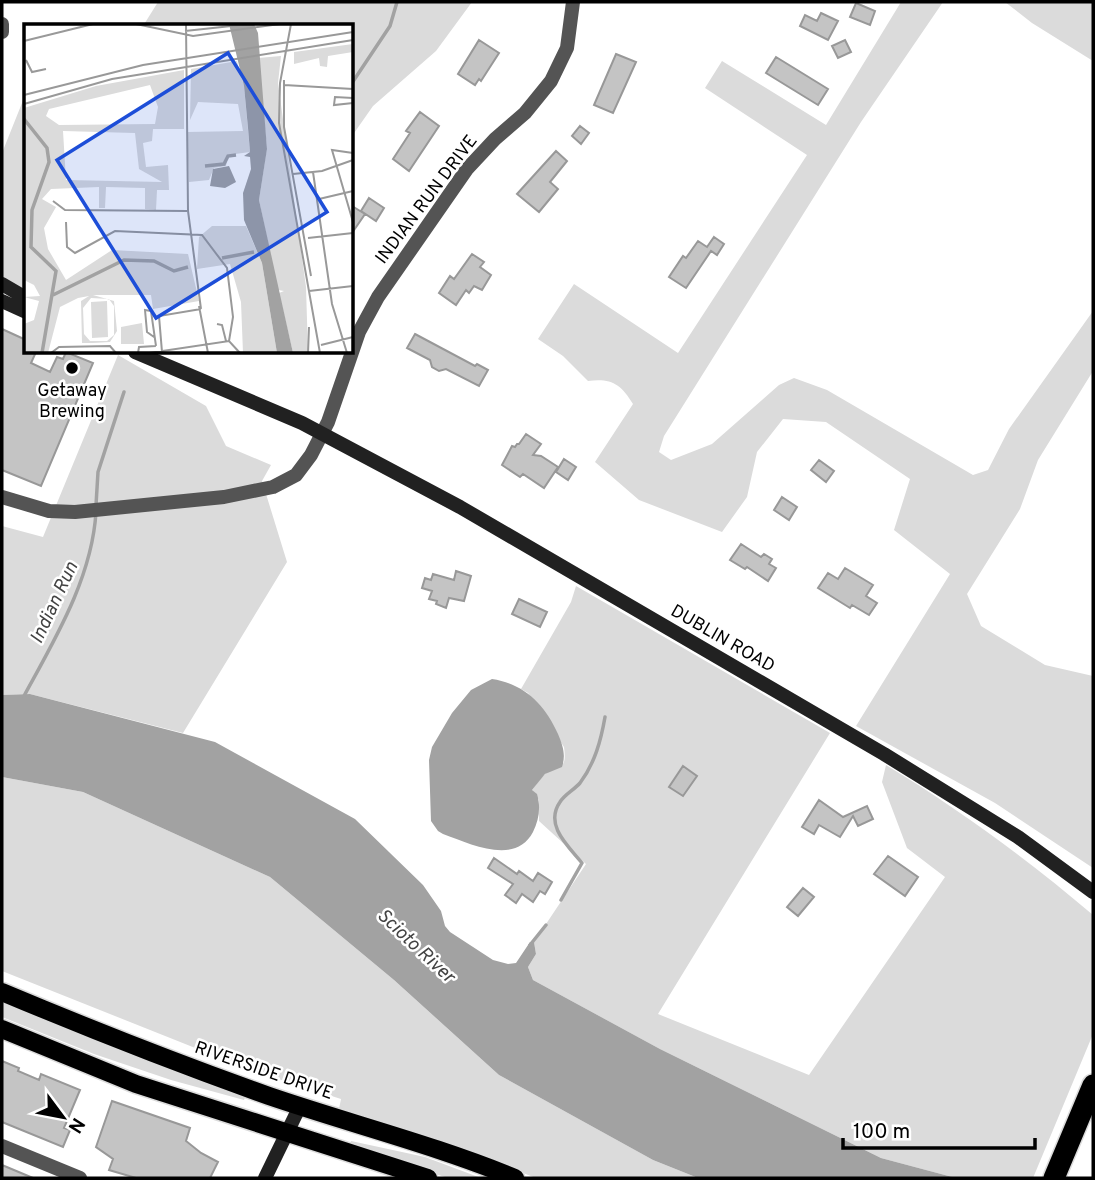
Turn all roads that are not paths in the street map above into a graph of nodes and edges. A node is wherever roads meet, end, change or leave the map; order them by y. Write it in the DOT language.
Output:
graph roads {
  1 [pos="573,2"];
  2 [pos="2,24"];
  3 [pos="2,32"];
  4 [pos="2,284"];
  5 [pos="24,297"];
  6 [pos="2,301"];
  7 [pos="24,311"];
  8 [pos="354,346"];
  9 [pos="140,354"];
  10 [pos="351,354"];
  11 [pos="323,433"];
  12 [pos="2,497"];
  13 [pos="1093,892"];
  14 [pos="2,992"];
  15 [pos="2,1029"];
  16 [pos="1093,1086"];
  17 [pos="300,1106"];
  18 [pos="287,1134"];
  19 [pos="2,1146"];
  20 [pos="80,1178"];
  21 [pos="265,1178"];
  22 [pos="428,1178"];
  23 [pos="515,1178"];
  24 [pos="1054,1178"];
  1 -- 8 [label="street, INDIAN RUN DRIVE"];
  2 -- 3 [label="street"];
  4 -- 5 [label="main road"];
  6 -- 7 [label="main road"];
  9 -- 11 [label="main road, DUBLIN ROAD"];
  10 -- 11 [label="street, INDIAN RUN DRIVE"];
  11 -- 12 [label="street, INDIAN RUN DRIVE"];
  11 -- 13 [label="main road, DUBLIN ROAD"];
  14 -- 17 [label="main road, RIVERSIDE DRIVE"];
  15 -- 18 [label="main road"];
  16 -- 24 [label="highway"];
  17 -- 18 [label="main road"];
  17 -- 23 [label="main road, RIVERSIDE DRIVE"];
  18 -- 21 [label="main road"];
  18 -- 22 [label="main road"];
  19 -- 20 [label="street"];
}
